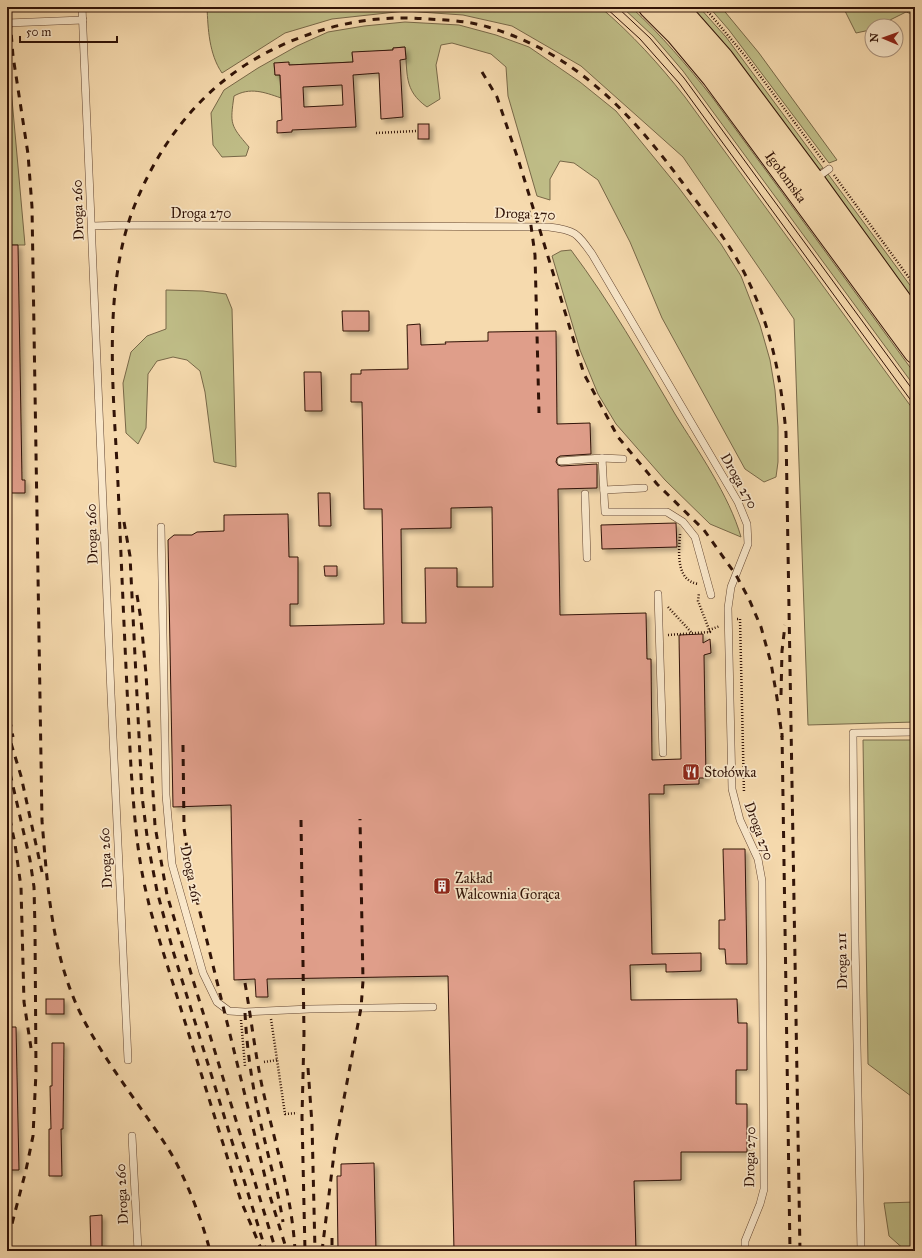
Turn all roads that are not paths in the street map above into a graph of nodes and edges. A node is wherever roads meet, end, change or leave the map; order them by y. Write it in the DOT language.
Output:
graph roads {
  1 [pos="82,7"];
  2 [pos="650,7"];
  3 [pos="677,7"];
  4 [pos="83,20"];
  5 [pos="7,23"];
  6 [pos="92,226"];
  7 [pos="915,321"];
  8 [pos="915,352"];
  9 [pos="602,458"];
  10 [pos="623,459"];
  11 [pos="561,461"];
  12 [pos="644,488"];
  13 [pos="604,490"];
  14 [pos="585,494"];
  15 [pos="161,527"];
  16 [pos="587,558"];
  17 [pos="658,595"];
  18 [pos="711,595"];
  19 [pos="915,732"];
  20 [pos="663,753"];
  21 [pos="433,1007"];
  22 [pos="128,1060"];
  23 [pos="132,1136"];
  24 [pos="138,1251"];
  25 [pos="745,1251"];
  26 [pos="861,1251"];
  1 -- 4 [label="lane, Droga 260"];
  2 -- 8 [label="main road, Igołomska"];
  3 -- 7 [label="main road, Igołomska"];
  4 -- 5 [label="lane"];
  4 -- 6 [label="lane, Droga 260"];
  6 -- 22 [label="lane, Droga 260"];
  6 -- 25 [label="lane, Droga 270"];
  9 -- 10 [label="lane"];
  9 -- 11 [label="lane"];
  9 -- 13 [label="lane"];
  12 -- 13 [label="lane"];
  13 -- 18 [label="lane"];
  14 -- 16 [label="lane"];
  15 -- 21 [label="lane, Droga 261"];
  17 -- 20 [label="lane"];
  19 -- 26 [label="lane, Droga 211"];
  23 -- 24 [label="lane, Droga 260"];
}
